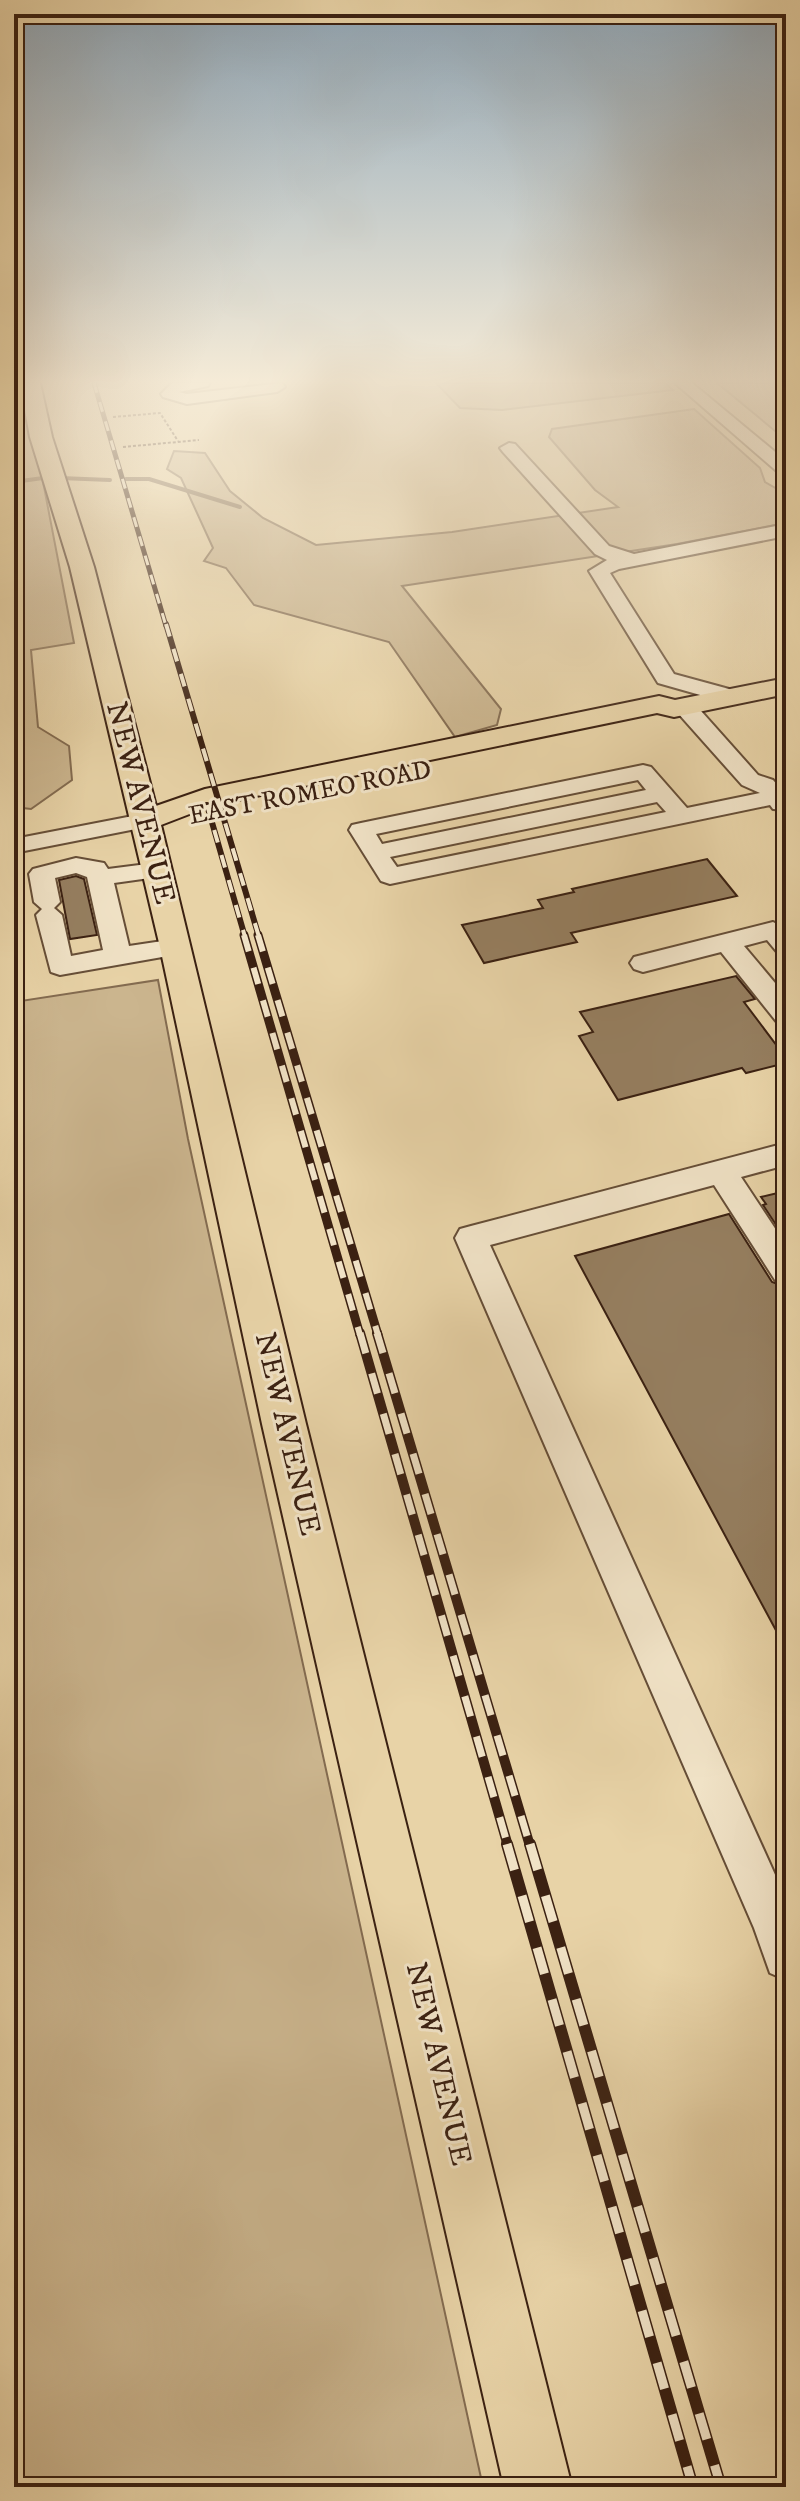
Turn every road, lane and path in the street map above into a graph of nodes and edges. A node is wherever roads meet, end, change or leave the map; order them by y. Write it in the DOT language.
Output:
graph roads {
  1 [pos="61,500"];
  2 [pos="556,500"];
  3 [pos="786,530"];
  4 [pos="635,560"];
  5 [pos="786,686"];
  6 [pos="687,700"];
  7 [pos="662,794"];
  8 [pos="778,796"];
  9 [pos="501,801"];
  10 [pos="682,816"];
  11 [pos="143,821"];
  12 [pos="517,824"];
  13 [pos="14,846"];
  14 [pos="533,846"];
  15 [pos="377,852"];
  16 [pos="155,871"];
  17 [pos="100,877"];
  18 [pos="727,942"];
  19 [pos="786,946"];
  20 [pos="176,947"];
  21 [pos="118,956"];
  22 [pos="643,963"];
  23 [pos="782,1004"];
  24 [pos="786,1154"];
  25 [pos="721,1171"];
  26 [pos="786,1271"];
  27 [pos="782,1935"];
  28 [pos="538,2487"];
  1 -- 11 [label="main road, NEW AVENUE"];
  2 -- 4 [label="street"];
  3 -- 4 [label="street"];
  4 -- 6 [label="street"];
  5 -- 6 [label="main road, EAST ROMEO ROAD"];
  6 -- 8 [label="street"];
  6 -- 11 [label="main road, EAST ROMEO ROAD"];
  7 -- 9 [label="street"];
  7 -- 10 [label="street"];
  7 -- 12 [label="street"];
  8 -- 10 [label="street"];
  9 -- 12 [label="street"];
  9 -- 15 [label="street"];
  10 -- 14 [label="street"];
  11 -- 13 [label="street"];
  11 -- 16 [label="main road, NEW AVENUE"];
  12 -- 14 [label="street"];
  12 -- 15 [label="street"];
  14 -- 15 [label="street"];
  16 -- 17 [label="street"];
  16 -- 20 [label="main road, NEW AVENUE"];
  17 -- 21 [label="street"];
  17 -- 21 [label="street"];
  18 -- 19 [label="street"];
  18 -- 22 [label="street"];
  18 -- 23 [label="street"];
  20 -- 21 [label="street"];
  20 -- 28 [label="main road, NEW AVENUE"];
  24 -- 25 [label="street"];
  25 -- 26 [label="street"];
  25 -- 27 [label="street"];
}
